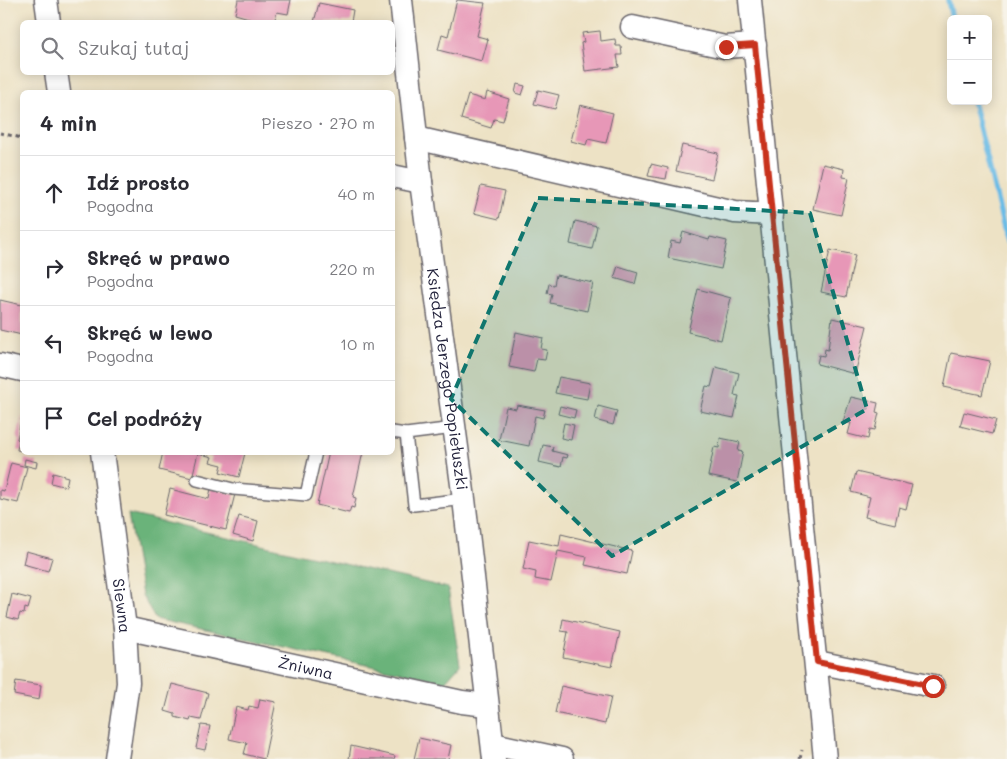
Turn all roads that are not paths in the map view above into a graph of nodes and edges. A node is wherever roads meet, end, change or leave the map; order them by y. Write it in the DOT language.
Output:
graph roads {
  1 [pos="46,0"];
  2 [pos="401,0"];
  3 [pos="750,0"];
  4 [pos="50,20"];
  5 [pos="632,27"];
  6 [pos="755,45"];
  7 [pos="56,75"];
  8 [pos="59,90"];
  9 [pos="416,138"];
  10 [pos="395,177"];
  11 [pos="421,182"];
  12 [pos="772,214"];
  13 [pos="0,365"];
  14 [pos="20,370"];
  15 [pos="454,428"];
  16 [pos="395,432"];
  17 [pos="406,434"];
  18 [pos="102,455"];
  19 [pos="315,455"];
  20 [pos="197,480"];
  21 [pos="464,499"];
  22 [pos="125,628"];
  23 [pos="817,662"];
  24 [pos="933,686"];
  25 [pos="487,706"];
  26 [pos="493,752"];
  27 [pos="117,759"];
  28 [pos="562,759"];
  29 [pos="825,759"];
  1 -- 4 [label="street"];
  2 -- 9 [label="street, Księdza Jerzego Popiełuszki"];
  3 -- 6 [label="street"];
  5 -- 6 [label="street"];
  6 -- 12 [label="street"];
  7 -- 8 [label="street"];
  9 -- 11 [label="street, Księdza Jerzego Popiełuszki"];
  9 -- 12 [label="street"];
  10 -- 11 [label="street"];
  11 -- 15 [label="street, Księdza Jerzego Popiełuszki"];
  12 -- 23 [label="street"];
  13 -- 14 [label="street"];
  15 -- 17 [label="lane"];
  15 -- 21 [label="street, Księdza Jerzego Popiełuszki"];
  16 -- 17 [label="lane"];
  17 -- 21 [label="lane"];
  18 -- 22 [label="street, Siewna"];
  19 -- 20 [label="lane"];
  21 -- 25 [label="street, Księdza Jerzego Popiełuszki"];
  22 -- 25 [label="street, Żniwna"];
  22 -- 27 [label="street, Siewna"];
  23 -- 24 [label="street"];
  23 -- 29 [label="street"];
  25 -- 26 [label="street, Księdza Jerzego Popiełuszki"];
  26 -- 28 [label="street"];
}
